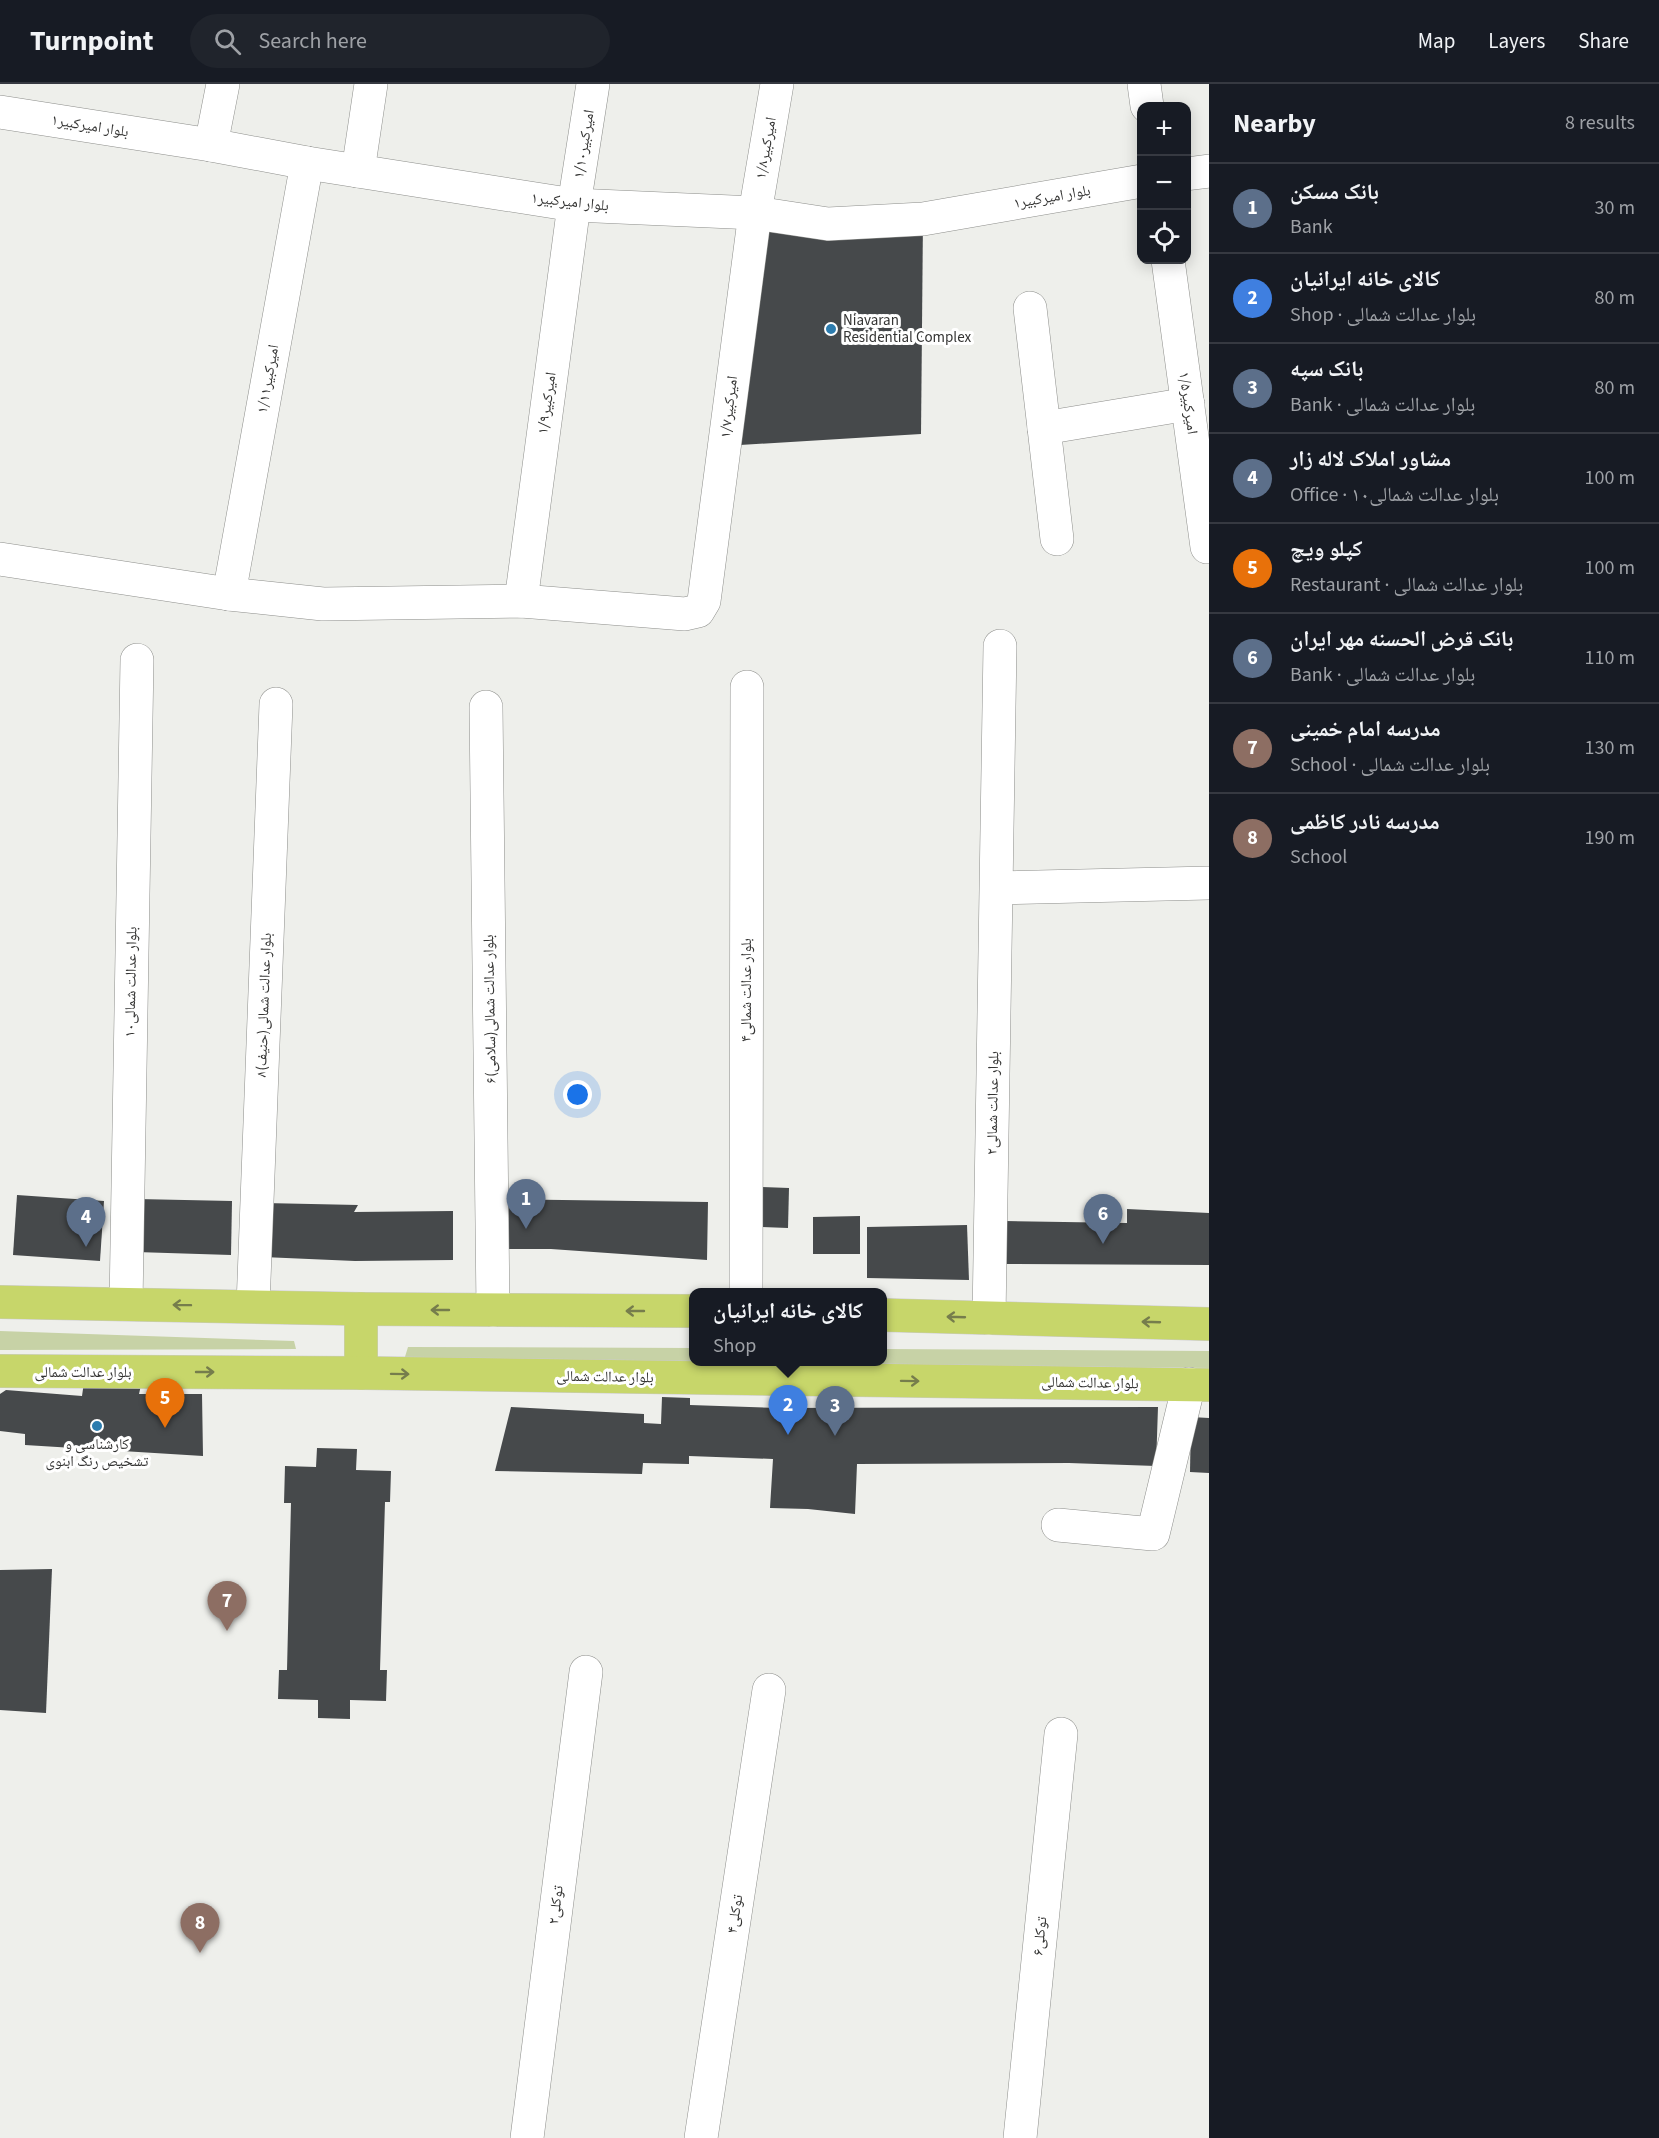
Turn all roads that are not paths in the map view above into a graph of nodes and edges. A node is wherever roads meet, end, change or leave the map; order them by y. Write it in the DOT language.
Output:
graph roads {
  1 [pos="223,84"];
  2 [pos="370,84"];
  3 [pos="593,84"];
  4 [pos="777,84"];
  5 [pos="1144,84"];
  6 [pos="1146,102"];
  7 [pos="0,112"];
  8 [pos="211,145"];
  9 [pos="307,163"];
  10 [pos="358,171"];
  11 [pos="1209,171"];
  12 [pos="1191,173"];
  13 [pos="1137,182"];
  14 [pos="574,205"];
  15 [pos="754,213"];
  16 [pos="1169,264"];
  17 [pos="1030,308"];
  18 [pos="1188,404"];
  19 [pos="1044,428"];
  20 [pos="1057,538"];
  21 [pos="1207,547"];
  22 [pos="0,559"];
  23 [pos="229,594"];
  24 [pos="521,601"];
  25 [pos="1000,646"];
  26 [pos="137,660"];
  27 [pos="747,687"];
  28 [pos="276,704"];
  29 [pos="486,707"];
  30 [pos="1209,883"];
  31 [pos="997,888"];
  32 [pos="746,1288"];
  33 [pos="0,1302"];
  34 [pos="126,1304"];
  35 [pos="253,1306"];
  36 [pos="361,1309"];
  37 [pos="493,1310"];
  38 [pos="689,1311"];
  39 [pos="887,1315"];
  40 [pos="989,1318"];
  41 [pos="1209,1324"];
  42 [pos="0,1371"];
  43 [pos="362,1373"];
  44 [pos="1199,1384"];
  45 [pos="1058,1525"];
  46 [pos="586,1672"];
  47 [pos="769,1690"];
  48 [pos="1060,1734"];
  49 [pos="527,2138"];
  50 [pos="701,2138"];
  51 [pos="1020,2138"];
  1 -- 8 [label="street"];
  2 -- 10 [label="street"];
  3 -- 14 [label="street, امیرکبیر۱/۱۰"];
  4 -- 15 [label="street, امیرکبیر۱/۸"];
  5 -- 6 [label="street"];
  7 -- 8 [label="street, بلوار امیرکبیر۱"];
  8 -- 9 [label="street, بلوار امیرکبیر۱"];
  9 -- 10 [label="street, بلوار امیرکبیر۱"];
  9 -- 23 [label="street, امیرکبیر۱/۱۱"];
  10 -- 14 [label="street, بلوار امیرکبیر۱"];
  11 -- 12 [label="street"];
  13 -- 15 [label="street, بلوار امیرکبیر۱"];
  14 -- 15 [label="street, بلوار امیرکبیر۱"];
  14 -- 24 [label="street, امیرکبیر۱/۹"];
  15 -- 24 [label="street, امیرکبیر۱/۷"];
  16 -- 18 [label="street, امیرکبیر۱/۵"];
  17 -- 19 [label="street"];
  18 -- 19 [label="street"];
  18 -- 21 [label="street, امیرکبیر۱/۵"];
  19 -- 20 [label="street"];
  22 -- 23 [label="street"];
  23 -- 24 [label="street"];
  25 -- 31 [label="street, بلوار عدالت شمالی۲"];
  26 -- 34 [label="street, بلوار عدالت شمالی۱۰"];
  27 -- 32 [label="street, بلوار عدالت شمالی۴"];
  28 -- 35 [label="street, ۸بلوار عدالت شمالی(حنیف)"];
  29 -- 37 [label="street, ۶بلوار عدالت شمالی(سلامی)"];
  30 -- 31 [label="street"];
  31 -- 40 [label="street, بلوار عدالت شمالی۲"];
  33 -- 34 [label="main road"];
  35 -- 34 [label="main road, one-way"];
  35 -- 36 [label="main road"];
  37 -- 36 [label="main road, one-way"];
  36 -- 43 [label="main road"];
  38 -- 37 [label="main road, one-way"];
  40 -- 39 [label="main road, one-way"];
  41 -- 40 [label="main road, one-way"];
  42 -- 43 [label="main road, بلوار عدالت شمالی, one-way"];
  43 -- 44 [label="main road, بلوار عدالت شمالی, one-way"];
  44 -- 45 [label="street"];
  46 -- 49 [label="street, توکلی۲"];
  47 -- 50 [label="street, توکلی۴"];
  48 -- 51 [label="street, توکلی۶"];
}
